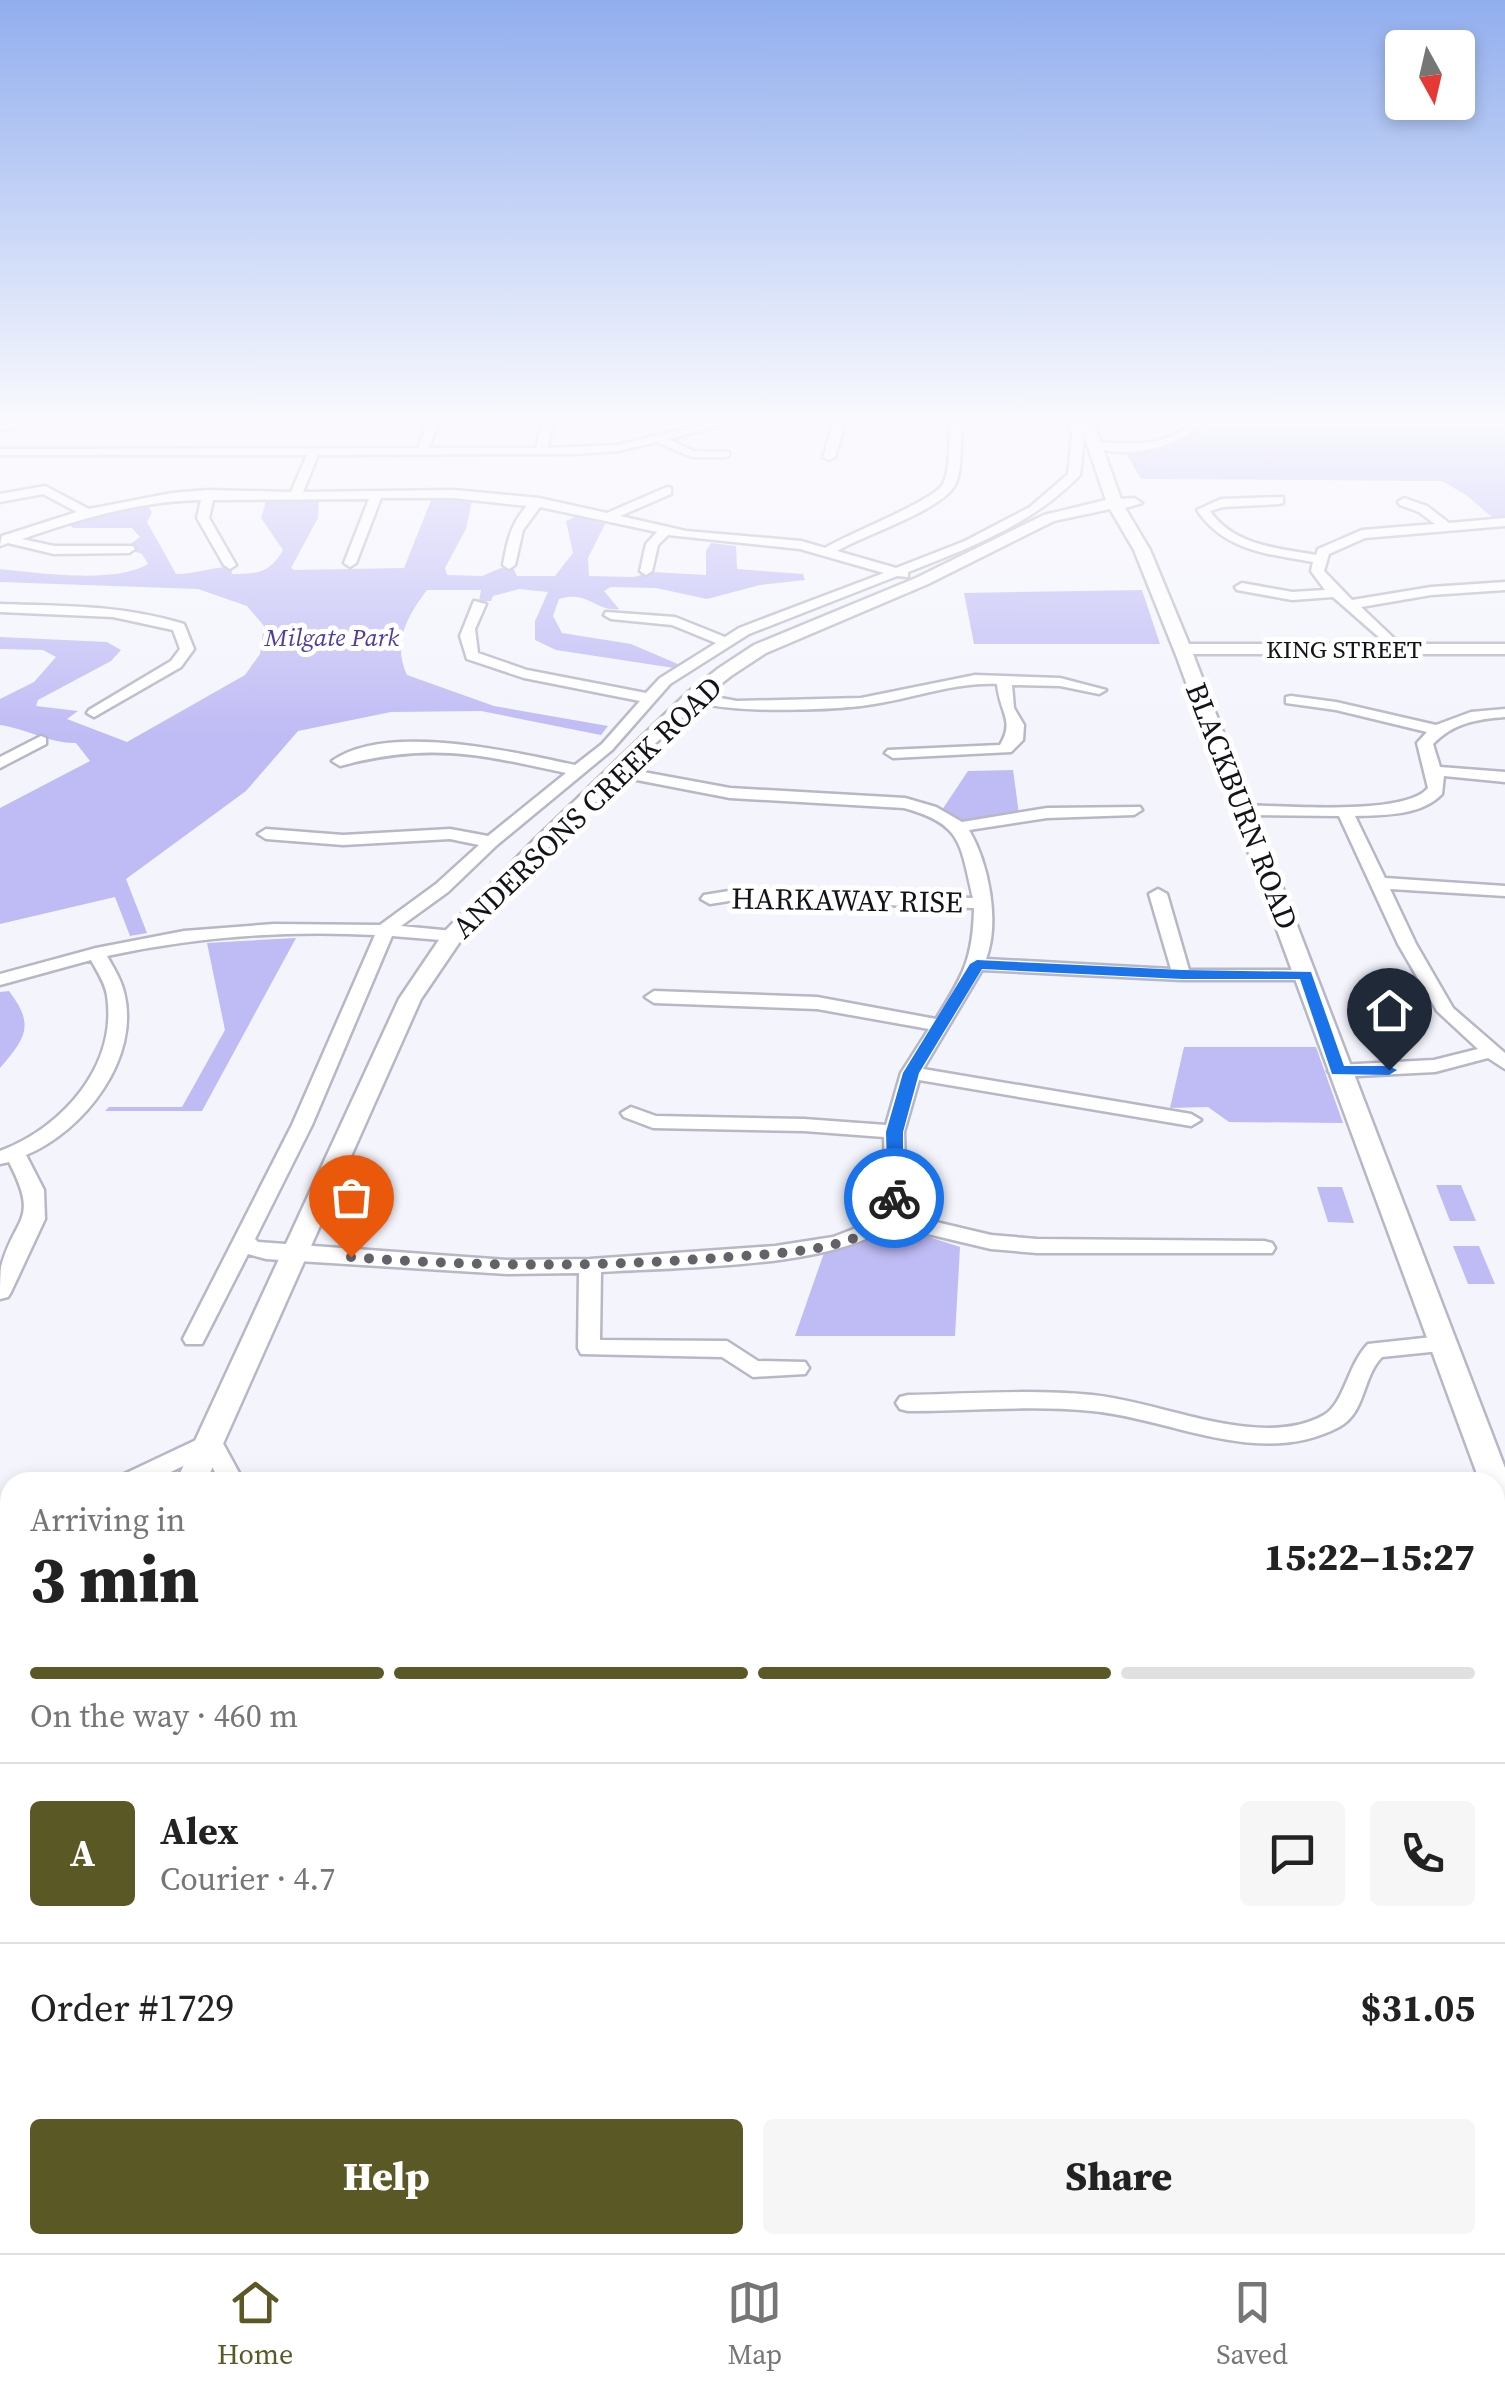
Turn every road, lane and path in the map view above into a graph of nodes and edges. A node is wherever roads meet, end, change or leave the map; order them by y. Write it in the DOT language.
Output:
graph roads {
  1 [pos="46,526"];
  2 [pos="208,526"];
  3 [pos="364,526"];
  4 [pos="516,526"];
  5 [pos="640,526"];
  6 [pos="876,526"];
  7 [pos="1003,526"];
  8 [pos="1033,526"];
  9 [pos="1129,526"];
  10 [pos="1140,526"];
  11 [pos="1216,526"];
  12 [pos="1446,526"];
  13 [pos="1466,526"];
  14 [pos="1448,528"];
  15 [pos="664,532"];
  16 [pos="3,540"];
  17 [pos="129,549"];
  18 [pos="1142,550"];
  19 [pos="828,551"];
  20 [pos="1319,559"];
  21 [pos="350,563"];
  22 [pos="230,566"];
  23 [pos="509,566"];
  24 [pos="646,571"];
  25 [pos="898,572"];
  26 [pos="922,581"];
  27 [pos="1505,586"];
  28 [pos="1242,587"];
  29 [pos="1336,593"];
  30 [pos="479,604"];
  31 [pos="1354,604"];
  32 [pos="0,608"];
  33 [pos="611,615"];
  34 [pos="728,643"];
  35 [pos="1182,649"];
  36 [pos="1397,649"];
  37 [pos="1505,649"];
  38 [pos="1004,680"];
  39 [pos="1099,690"];
  40 [pos="693,697"];
  41 [pos="647,698"];
  42 [pos="1291,700"];
  43 [pos="94,713"];
  44 [pos="1505,713"];
  45 [pos="1436,730"];
  46 [pos="41,741"];
  47 [pos="893,753"];
  48 [pos="340,761"];
  49 [pos="0,763"];
  50 [pos="575,770"];
  51 [pos="1434,771"];
  52 [pos="616,772"];
  53 [pos="1505,777"];
  54 [pos="1134,810"];
  55 [pos="1243,810"];
  56 [pos="1344,810"];
  57 [pos="959,827"];
  58 [pos="266,834"];
  59 [pos="491,842"];
  60 [pos="1379,883"];
  61 [pos="1505,891"];
  62 [pos="1158,894"];
  63 [pos="710,899"];
  64 [pos="984,903"];
  65 [pos="386,929"];
  66 [pos="453,936"];
  67 [pos="96,953"];
  68 [pos="977,964"];
  69 [pos="1182,975"];
  70 [pos="1306,975"];
  71 [pos="0,980"];
  72 [pos="654,997"];
  73 [pos="940,1025"];
  74 [pos="1498,1057"];
  75 [pos="1338,1070"];
  76 [pos="911,1073"];
  77 [pos="631,1113"];
  78 [pos="1191,1120"];
  79 [pos="894,1132"];
  80 [pos="8,1156"];
  81 [pos="886,1217"];
  82 [pos="244,1238"];
  83 [pos="1264,1248"];
  84 [pos="292,1253"];
  85 [pos="590,1266"];
  86 [pos="0,1292"];
  87 [pos="194,1339"];
  88 [pos="1442,1344"];
  89 [pos="798,1368"];
  90 [pos="908,1402"];
  91 [pos="211,1442"];
  92 [pos="150,1472"];
  93 [pos="196,1472"];
  94 [pos="227,1472"];
  95 [pos="1491,1472"];
  1 -- 16 [label="street"];
  2 -- 22 [label="street"];
  3 -- 21 [label="street"];
  4 -- 23 [label="street"];
  5 -- 15 [label="street"];
  6 -- 19 [label="street"];
  7 -- 25 [label="street, ANDERSONS CREEK ROAD"];
  8 -- 26 [label="main road, ANDERSONS CREEK ROAD"];
  9 -- 18 [label="main road, BLACKBURN ROAD"];
  10 -- 18 [label="main road, BLACKBURN ROAD"];
  11 -- 20 [label="street"];
  12 -- 14 [label="street"];
  13 -- 14 [label="street"];
  14 -- 20 [label="street"];
  15 -- 19 [label="street"];
  15 -- 24 [label="street"];
  16 -- 17 [label="street"];
  18 -- 35 [label="main road, BLACKBURN ROAD"];
  19 -- 25 [label="street"];
  20 -- 29 [label="street"];
  25 -- 26 [label="street"];
  25 -- 34 [label="street, ANDERSONS CREEK ROAD"];
  26 -- 40 [label="main road, ANDERSONS CREEK ROAD"];
  27 -- 31 [label="street"];
  28 -- 29 [label="street"];
  29 -- 31 [label="street"];
  30 -- 41 [label="street"];
  31 -- 36 [label="street"];
  32 -- 43 [label="street"];
  33 -- 34 [label="street"];
  34 -- 41 [label="street, ANDERSONS CREEK ROAD"];
  35 -- 36 [label="main road, KING STREET"];
  35 -- 55 [label="main road, BLACKBURN ROAD"];
  36 -- 37 [label="main road, KING STREET"];
  38 -- 39 [label="street"];
  38 -- 40 [label="street"];
  38 -- 47 [label="street"];
  40 -- 52 [label="main road, ANDERSONS CREEK ROAD"];
  41 -- 50 [label="street, ANDERSONS CREEK ROAD"];
  42 -- 45 [label="street"];
  44 -- 45 [label="street"];
  45 -- 51 [label="street"];
  46 -- 49 [label="street"];
  48 -- 50 [label="street"];
  50 -- 59 [label="street, ANDERSONS CREEK ROAD"];
  51 -- 53 [label="street"];
  51 -- 56 [label="street"];
  52 -- 57 [label="street"];
  52 -- 66 [label="main road, ANDERSONS CREEK ROAD"];
  54 -- 57 [label="street"];
  55 -- 56 [label="street"];
  55 -- 70 [label="main road, BLACKBURN ROAD"];
  56 -- 60 [label="street"];
  57 -- 64 [label="street"];
  58 -- 59 [label="street"];
  59 -- 65 [label="street, ANDERSONS CREEK ROAD"];
  60 -- 61 [label="street"];
  60 -- 74 [label="street"];
  62 -- 69 [label="street"];
  63 -- 64 [label="street, HARKAWAY RISE"];
  64 -- 68 [label="street"];
  65 -- 66 [label="street"];
  65 -- 67 [label="street"];
  65 -- 82 [label="street"];
  66 -- 84 [label="main road, ANDERSONS CREEK ROAD"];
  67 -- 71 [label="street"];
  67 -- 80 [label="street"];
  68 -- 69 [label="street"];
  68 -- 73 [label="street"];
  69 -- 70 [label="street"];
  70 -- 75 [label="main road, BLACKBURN ROAD"];
  72 -- 73 [label="street"];
  73 -- 76 [label="street"];
  74 -- 75 [label="street"];
  75 -- 88 [label="main road, BLACKBURN ROAD"];
  76 -- 78 [label="street"];
  76 -- 79 [label="street"];
  77 -- 79 [label="street"];
  79 -- 81 [label="street"];
  80 -- 86 [label="street"];
  81 -- 83 [label="street"];
  81 -- 85 [label="street"];
  82 -- 84 [label="street"];
  82 -- 87 [label="street"];
  84 -- 85 [label="street"];
  84 -- 91 [label="main road, ANDERSONS CREEK ROAD"];
  85 -- 89 [label="street"];
  88 -- 90 [label="street"];
  88 -- 95 [label="main road, BLACKBURN ROAD"];
  91 -- 92 [label="street"];
  91 -- 93 [label="main road, ANDERSONS CREEK ROAD"];
  91 -- 94 [label="street"];
}
